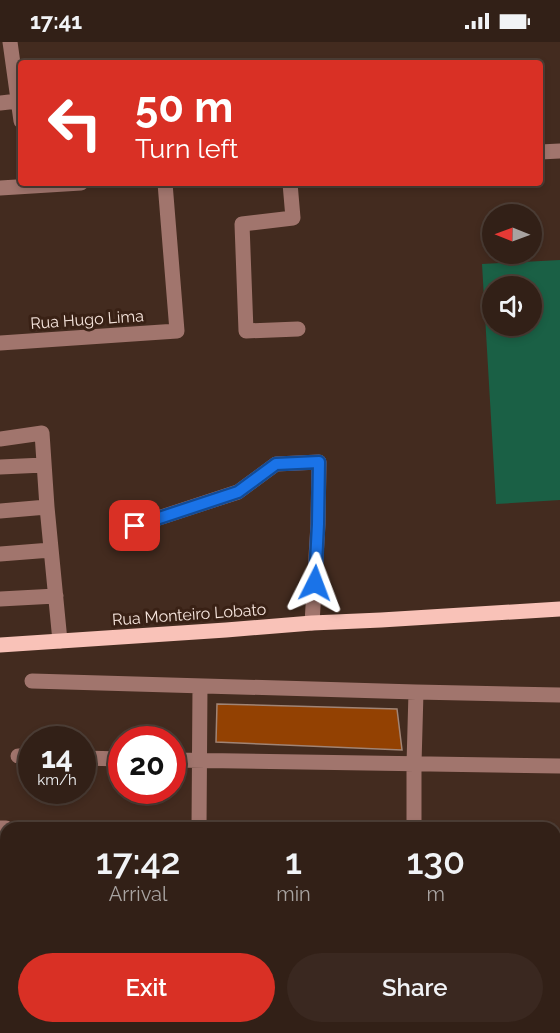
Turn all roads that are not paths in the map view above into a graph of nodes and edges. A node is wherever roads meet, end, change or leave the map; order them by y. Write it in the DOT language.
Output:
graph roads {
  1 [pos="10,42"];
  2 [pos="18,101"];
  3 [pos="0,103"];
  4 [pos="560,151"];
  5 [pos="543,152"];
  6 [pos="20,186"];
  7 [pos="165,186"];
  8 [pos="290,186"];
  9 [pos="0,188"];
  10 [pos="297,329"];
  11 [pos="0,343"];
  12 [pos="0,439"];
  13 [pos="44,465"];
  14 [pos="0,467"];
  15 [pos="47,507"];
  16 [pos="0,511"];
  17 [pos="135,526"];
  18 [pos="51,550"];
  19 [pos="0,554"];
  20 [pos="56,596"];
  21 [pos="0,599"];
  22 [pos="560,609"];
  23 [pos="312,622"];
  24 [pos="60,641"];
  25 [pos="0,645"];
  26 [pos="32,681"];
  27 [pos="200,686"];
  28 [pos="416,692"];
  29 [pos="560,695"];
  30 [pos="186,760"];
  31 [pos="200,760"];
  32 [pos="414,764"];
  33 [pos="560,766"];
  34 [pos="199,822"];
  35 [pos="414,822"];
  1 -- 2 [label="street"];
  2 -- 3 [label="street"];
  4 -- 5 [label="street"];
  6 -- 9 [label="street"];
  7 -- 11 [label="street, Rua Hugo Lima"];
  8 -- 10 [label="street"];
  12 -- 13 [label="street"];
  13 -- 14 [label="street"];
  13 -- 15 [label="street"];
  15 -- 16 [label="street"];
  15 -- 18 [label="street"];
  17 -- 23 [label="street"];
  18 -- 19 [label="street"];
  18 -- 20 [label="street"];
  20 -- 21 [label="street"];
  20 -- 24 [label="street"];
  22 -- 23 [label="main road, Rua Monteiro Lobato"];
  23 -- 24 [label="main road, Rua Monteiro Lobato"];
  24 -- 25 [label="main road, Rua Monteiro Lobato"];
  26 -- 27 [label="street"];
  27 -- 28 [label="street"];
  27 -- 31 [label="street"];
  28 -- 29 [label="street"];
  28 -- 32 [label="street"];
  30 -- 31 [label="street"];
  31 -- 32 [label="street"];
  31 -- 34 [label="street"];
  32 -- 33 [label="street"];
  32 -- 35 [label="street"];
}
